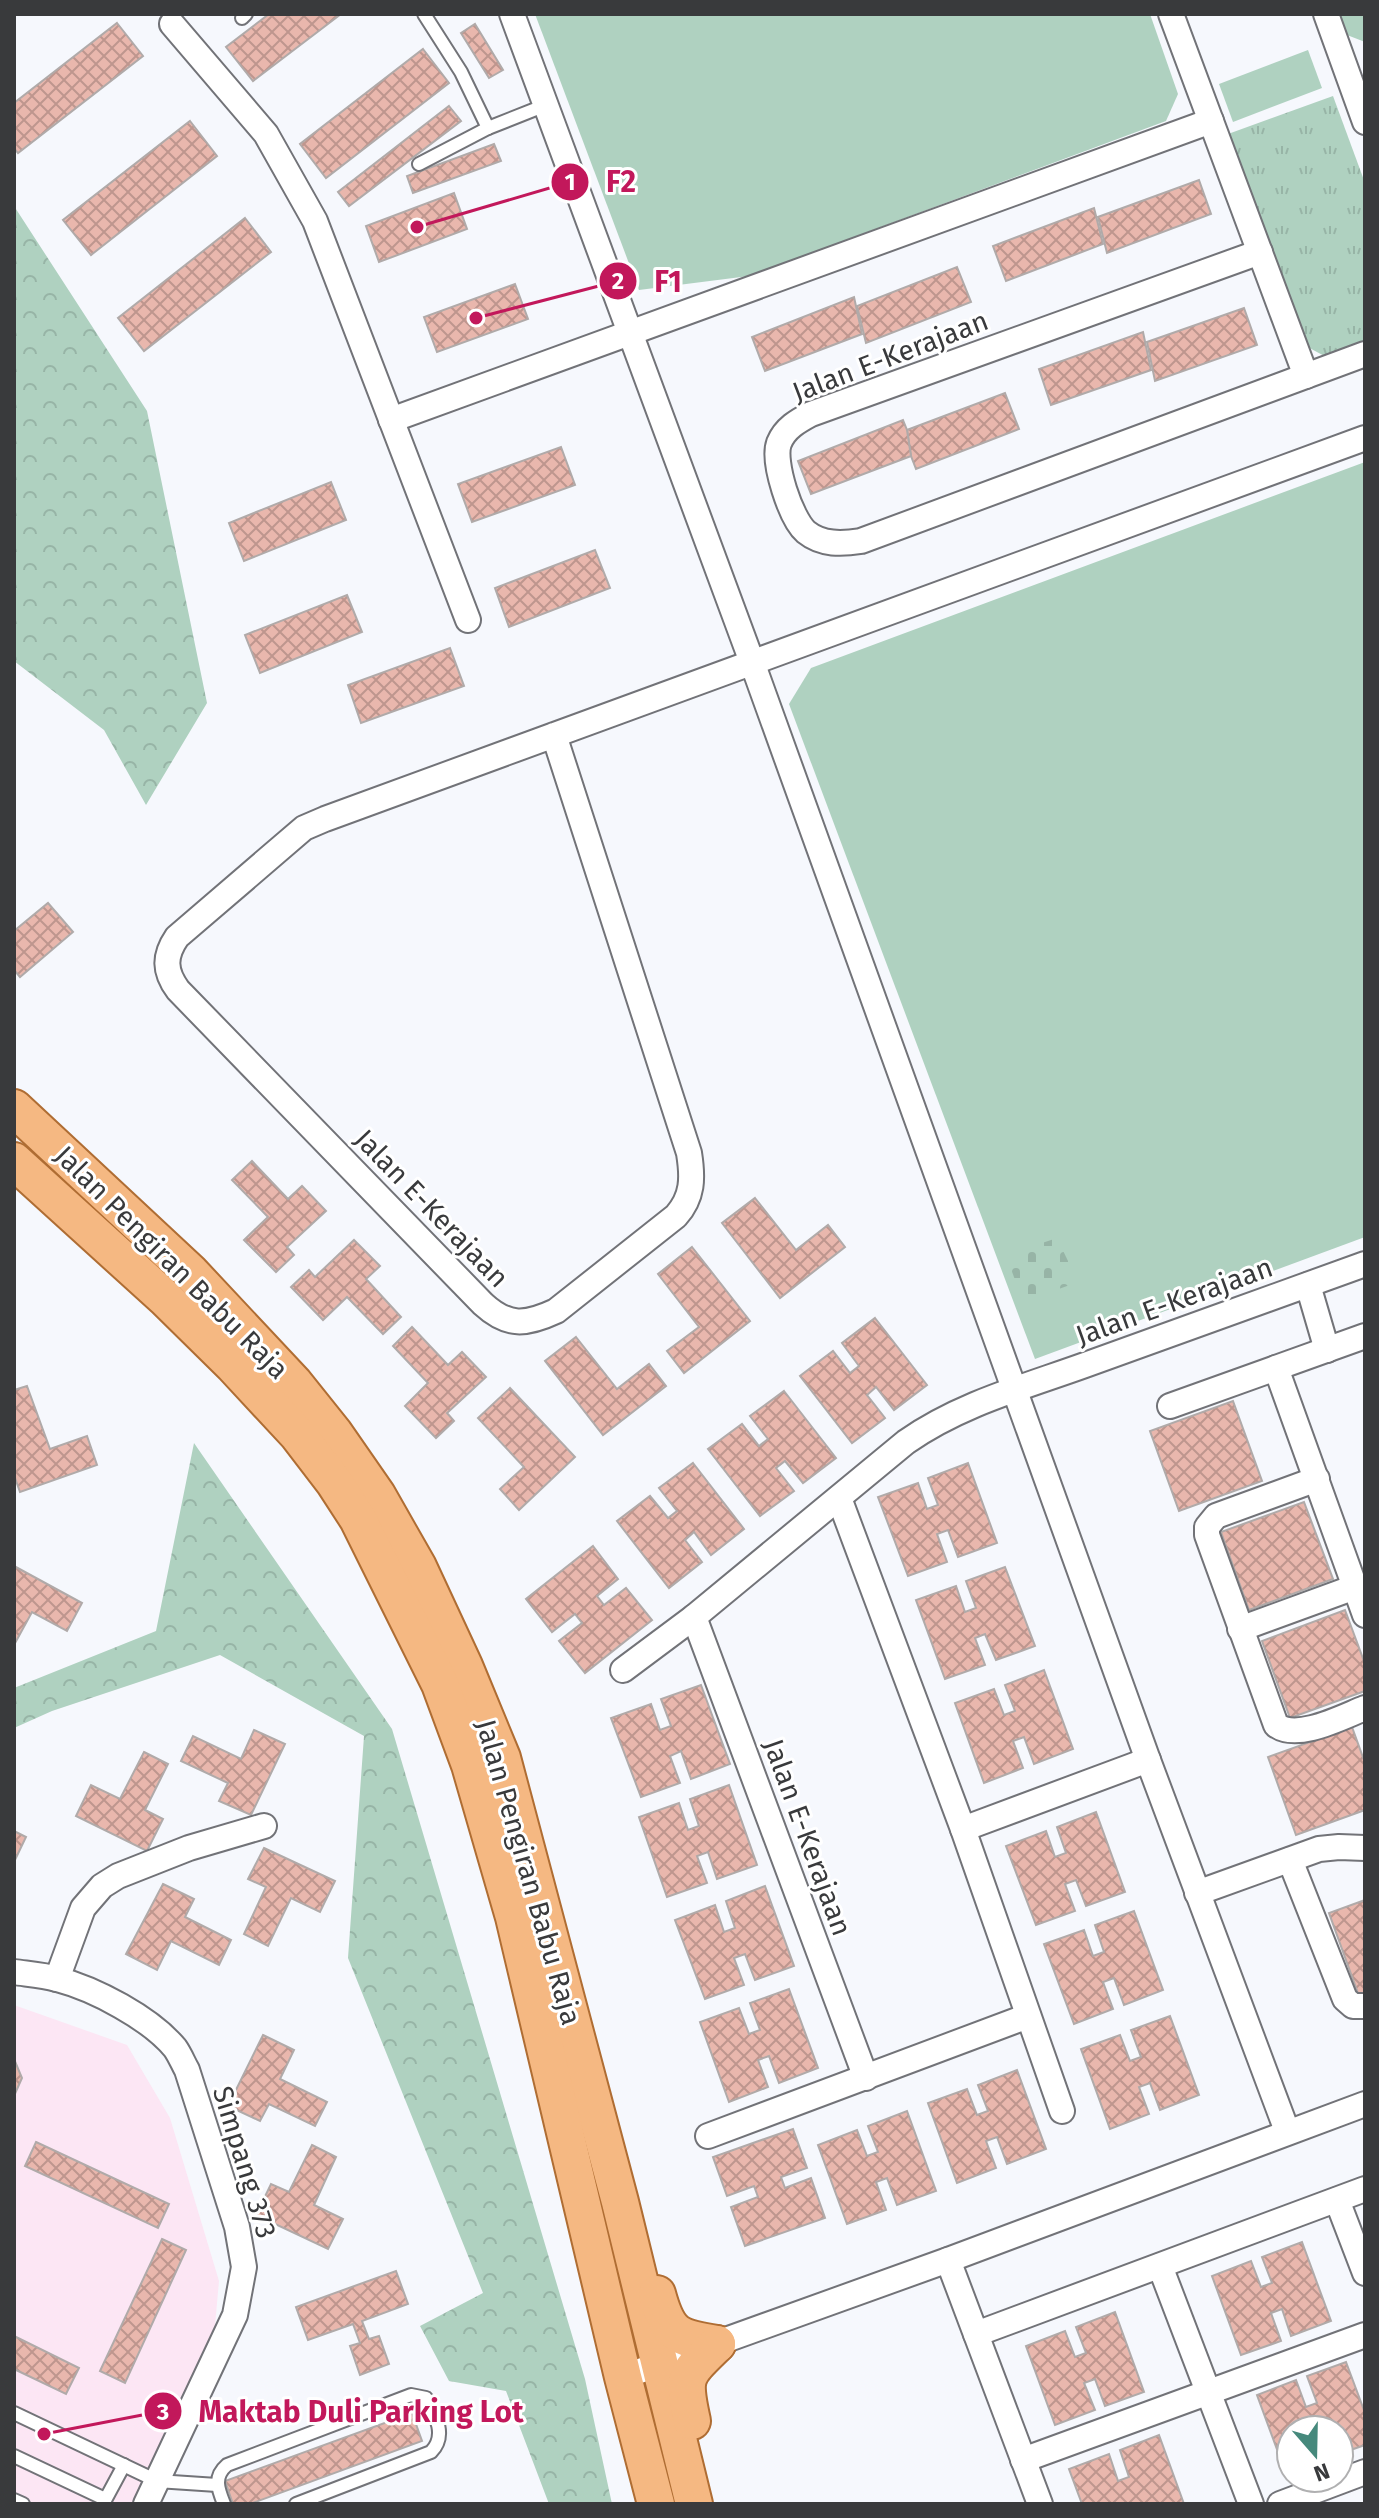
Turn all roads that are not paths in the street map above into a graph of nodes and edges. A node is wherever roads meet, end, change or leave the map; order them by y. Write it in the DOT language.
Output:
graph roads {
  1 [pos="424,14"];
  2 [pos="512,14"];
  3 [pos="1171,14"];
  4 [pos="1326,14"];
  5 [pos="172,24"];
  6 [pos="1356,68"];
  7 [pos="546,105"];
  8 [pos="1211,121"];
  9 [pos="1365,122"];
  10 [pos="488,128"];
  11 [pos="419,164"];
  12 [pos="1260,252"];
  13 [pos="629,333"];
  14 [pos="1365,354"];
  15 [pos="1306,376"];
  16 [pos="391,420"];
  17 [pos="1365,438"];
  18 [pos="468,620"];
  19 [pos="752,662"];
  20 [pos="554,735"];
  21 [pos="14,1108"];
  22 [pos="14,1161"];
  23 [pos="1365,1264"];
  24 [pos="1308,1285"];
  25 [pos="1365,1336"];
  26 [pos="1327,1350"];
  27 [pos="1276,1368"];
  28 [pos="1015,1390"];
  29 [pos="1170,1406"];
  30 [pos="1317,1479"];
  31 [pos="839,1498"];
  32 [pos="1355,1587"];
  33 [pos="1365,1615"];
  34 [pos="694,1617"];
  35 [pos="1240,1629"];
  36 [pos="623,1670"];
  37 [pos="1365,1708"];
  38 [pos="1148,1760"];
  39 [pos="264,1826"];
  40 [pos="963,1829"];
  41 [pos="1365,1848"];
  42 [pos="1290,1860"];
  43 [pos="1197,1893"];
  44 [pos="14,1972"];
  45 [pos="57,1979"];
  46 [pos="1365,2006"];
  47 [pos="1028,2016"];
  48 [pos="866,2078"];
  49 [pos="1365,2104"];
  50 [pos="1062,2111"];
  51 [pos="1287,2131"];
  52 [pos="708,2136"];
  53 [pos="609,2162"];
  54 [pos="1365,2189"];
  55 [pos="1337,2200"];
  56 [pos="948,2260"];
  57 [pos="1160,2266"];
  58 [pos="1365,2273"];
  59 [pos="976,2334"];
  60 [pos="1365,2335"];
  61 [pos="717,2344"];
  62 [pos="660,2364"];
  63 [pos="623,2377"];
  64 [pos="1209,2391"];
  65 [pos="14,2413"];
  66 [pos="14,2456"];
  67 [pos="1023,2460"];
  68 [pos="124,2465"];
  69 [pos="1365,2472"];
  70 [pos="157,2481"];
  71 [pos="217,2485"];
  72 [pos="14,2500"];
  73 [pos="104,2502"];
  74 [pos="23,2504"];
  75 [pos="146,2504"];
  76 [pos="224,2504"];
  77 [pos="296,2504"];
  78 [pos="656,2504"];
  79 [pos="694,2504"];
  80 [pos="707,2504"];
  81 [pos="1040,2504"];
  82 [pos="1251,2504"];
  83 [pos="1280,2504"];
  1 -- 10 [label="lane"];
  2 -- 7 [label="street"];
  3 -- 8 [label="street"];
  4 -- 6 [label="street"];
  5 -- 16 [label="street"];
  6 -- 9 [label="street"];
  7 -- 10 [label="lane"];
  7 -- 13 [label="street"];
  8 -- 12 [label="street"];
  8 -- 13 [label="street"];
  10 -- 11 [label="lane"];
  12 -- 15 [label="street"];
  12 -- 15 [label="street, Jalan E-Kerajaan"];
  13 -- 16 [label="street"];
  13 -- 19 [label="street"];
  14 -- 15 [label="street"];
  16 -- 18 [label="street"];
  17 -- 19 [label="street"];
  19 -- 20 [label="street"];
  19 -- 28 [label="street"];
  20 -- 20 [label="street, Jalan E-Kerajaan"];
  21 -- 53 [label="main road, Jalan Pengiran Babu Raja"];
  22 -- 63 [label="main road, Jalan Pengiran Babu Raja"];
  23 -- 24 [label="street, Jalan E-Kerajaan"];
  24 -- 26 [label="street, Jalan E-Kerajaan"];
  24 -- 28 [label="street, Jalan E-Kerajaan"];
  25 -- 26 [label="street"];
  26 -- 27 [label="street"];
  27 -- 29 [label="street"];
  27 -- 30 [label="street"];
  28 -- 31 [label="street, Jalan E-Kerajaan"];
  28 -- 38 [label="street"];
  30 -- 32 [label="street"];
  30 -- 35 [label="street"];
  31 -- 34 [label="street, Jalan E-Kerajaan"];
  31 -- 40 [label="street"];
  32 -- 33 [label="street"];
  32 -- 35 [label="street"];
  34 -- 36 [label="street, Jalan E-Kerajaan"];
  34 -- 48 [label="street, Jalan E-Kerajaan"];
  35 -- 37 [label="street"];
  38 -- 40 [label="street"];
  38 -- 43 [label="street"];
  39 -- 45 [label="street"];
  40 -- 47 [label="street"];
  41 -- 42 [label="street"];
  42 -- 43 [label="street"];
  42 -- 46 [label="street"];
  43 -- 51 [label="street"];
  44 -- 45 [label="street, Simpang 373"];
  45 -- 70 [label="street, Simpang 373"];
  47 -- 48 [label="street"];
  47 -- 50 [label="street"];
  48 -- 52 [label="street"];
  49 -- 51 [label="street"];
  51 -- 56 [label="street"];
  53 -- 61 [label="main road"];
  53 -- 62 [label="main road, Jalan Pengiran Babu Raja"];
  54 -- 55 [label="street"];
  55 -- 57 [label="street"];
  55 -- 58 [label="street"];
  56 -- 59 [label="street"];
  56 -- 61 [label="street"];
  57 -- 59 [label="street"];
  57 -- 64 [label="street"];
  59 -- 67 [label="street"];
  60 -- 64 [label="street"];
  61 -- 62 [label="street"];
  61 -- 80 [label="main road"];
  62 -- 63 [label="street"];
  62 -- 79 [label="main road, Jalan Pengiran Babu Raja"];
  63 -- 78 [label="main road, Jalan Pengiran Babu Raja"];
  64 -- 67 [label="street"];
  64 -- 82 [label="street"];
  65 -- 68 [label="lane"];
  66 -- 73 [label="lane"];
  67 -- 81 [label="street"];
  68 -- 70 [label="lane"];
  68 -- 73 [label="lane"];
  69 -- 83 [label="street"];
  70 -- 71 [label="lane"];
  70 -- 75 [label="street, Simpang 373"];
  71 -- 76 [label="lane"];
  71 -- 77 [label="lane"];
  72 -- 74 [label="lane"];
}
